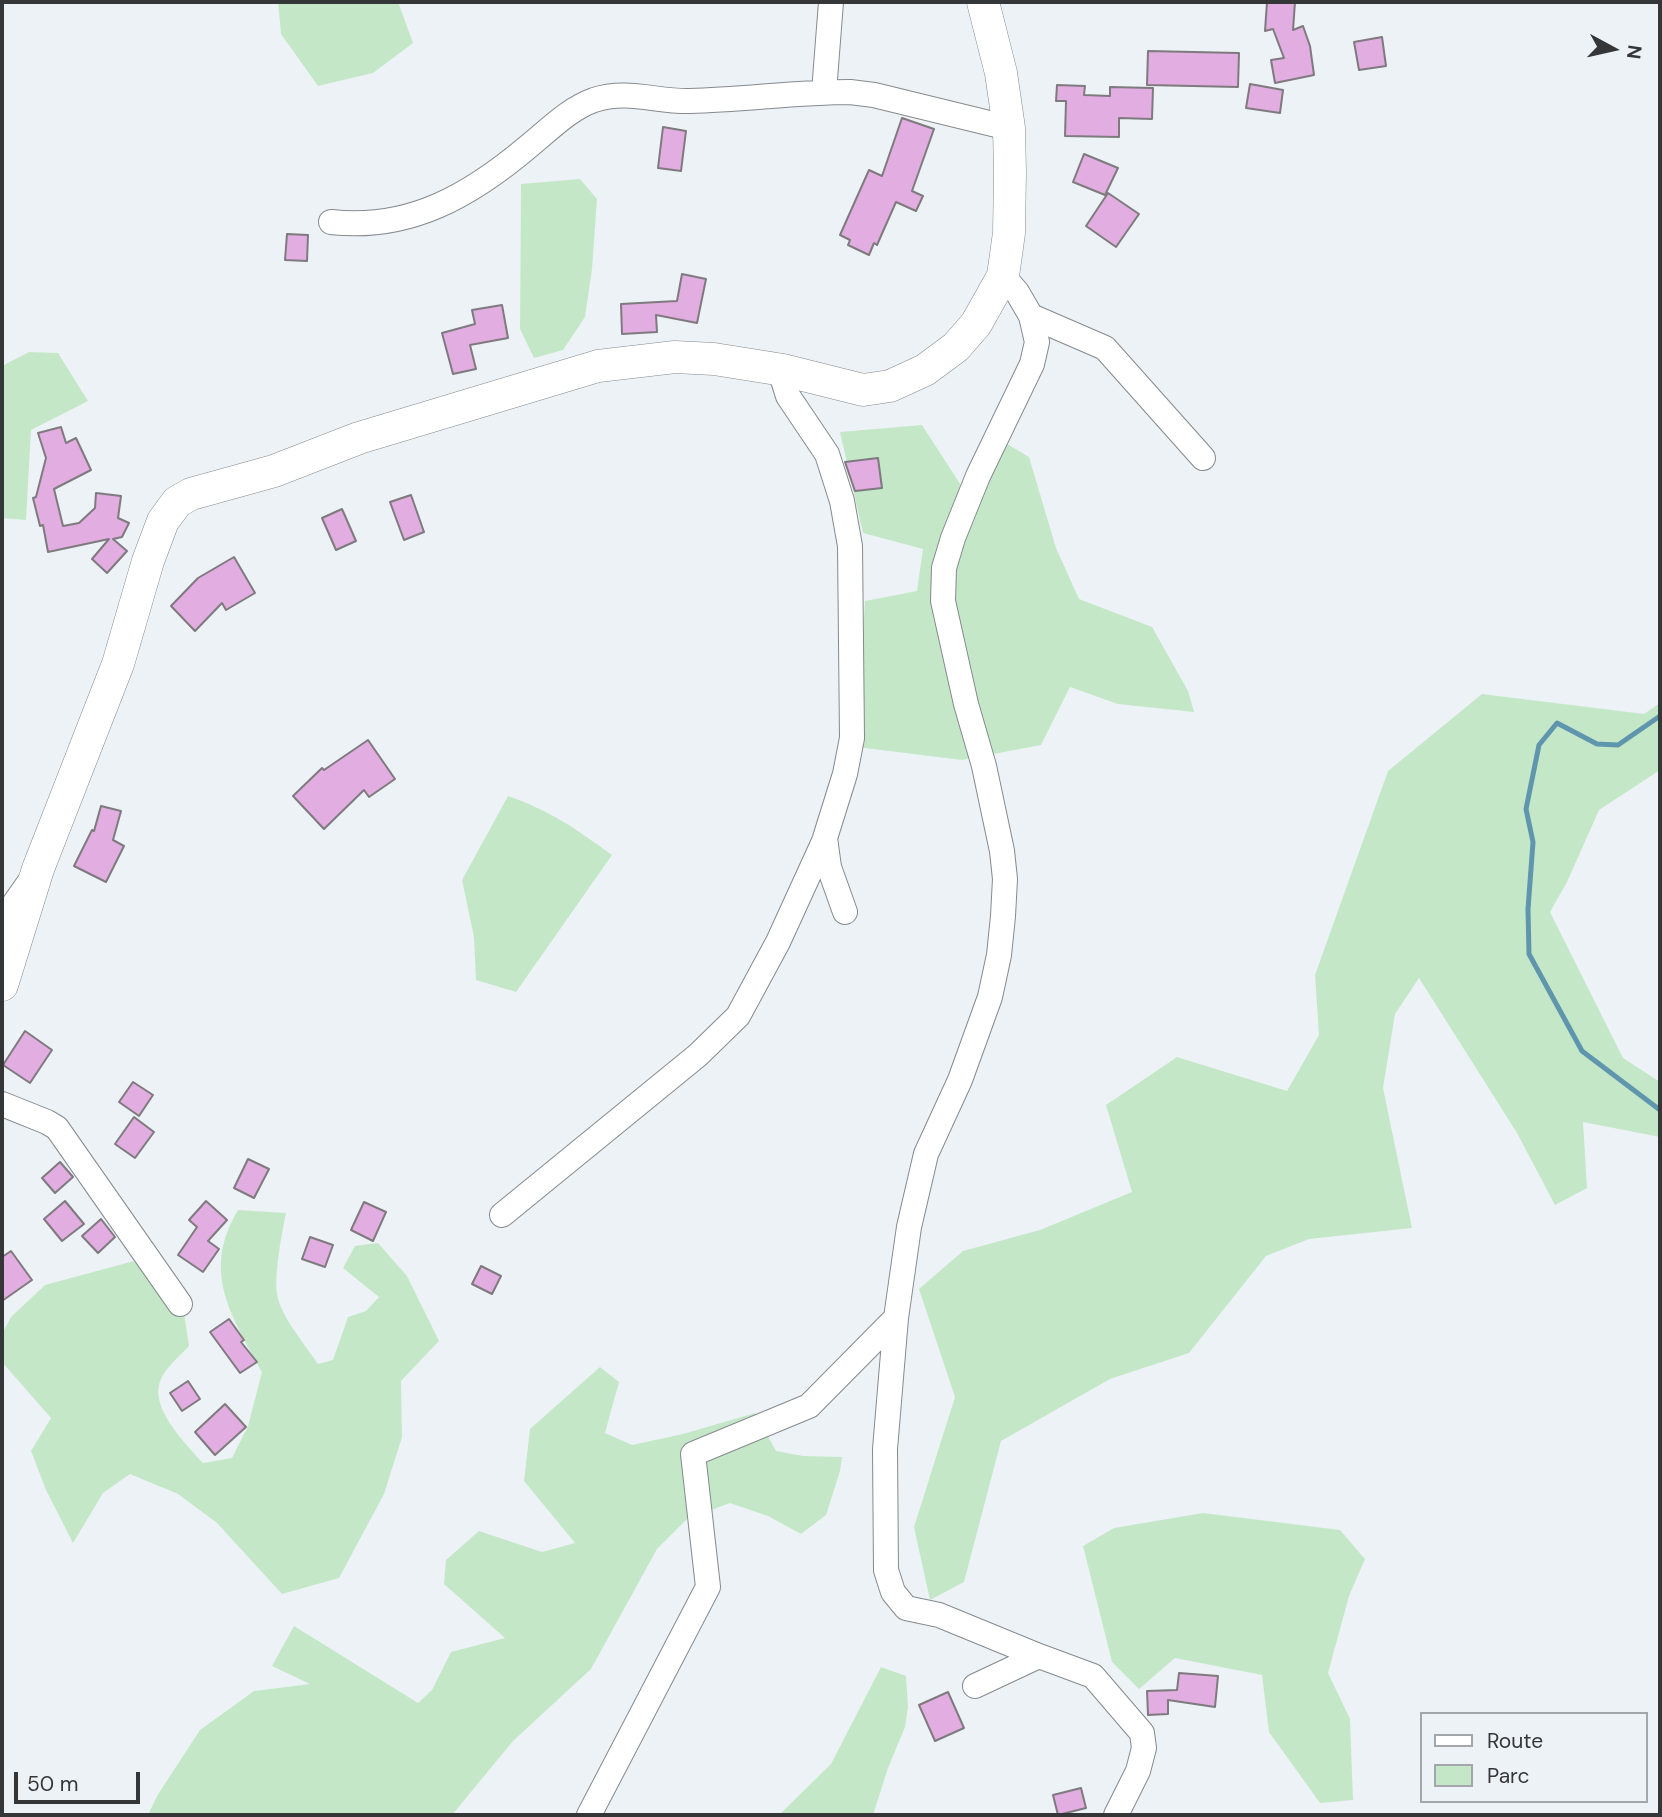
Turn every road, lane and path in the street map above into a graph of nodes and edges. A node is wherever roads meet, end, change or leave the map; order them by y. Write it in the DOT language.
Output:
graph roads {
  1 [pos="831,2"];
  2 [pos="983,2"];
  3 [pos="824,92"];
  4 [pos="1009,128"];
  5 [pos="331,222"];
  6 [pos="1003,276"];
  7 [pos="1031,316"];
  8 [pos="783,370"];
  9 [pos="1203,458"];
  10 [pos="825,838"];
  11 [pos="38,869"];
  12 [pos="845,912"];
  13 [pos="2,921"];
  14 [pos="2,985"];
  15 [pos="2,1104"];
  16 [pos="502,1215"];
  17 [pos="180,1304"];
  18 [pos="896,1318"];
  19 [pos="1039,1656"];
  20 [pos="975,1686"];
  21 [pos="1123,1809"];
  22 [pos="589,1815"];
  1 -- 3 [label="street"];
  2 -- 4 [label="main road"];
  3 -- 4 [label="street"];
  3 -- 5 [label="street"];
  4 -- 6 [label="main road"];
  6 -- 7 [label="street"];
  6 -- 8 [label="main road"];
  7 -- 9 [label="street"];
  7 -- 18 [label="street"];
  8 -- 10 [label="street"];
  8 -- 11 [label="main road"];
  10 -- 12 [label="street"];
  10 -- 16 [label="street"];
  11 -- 13 [label="street"];
  11 -- 14 [label="main road"];
  15 -- 17 [label="street"];
  18 -- 19 [label="street"];
  18 -- 22 [label="street"];
  19 -- 20 [label="street"];
  19 -- 21 [label="street"];
}
